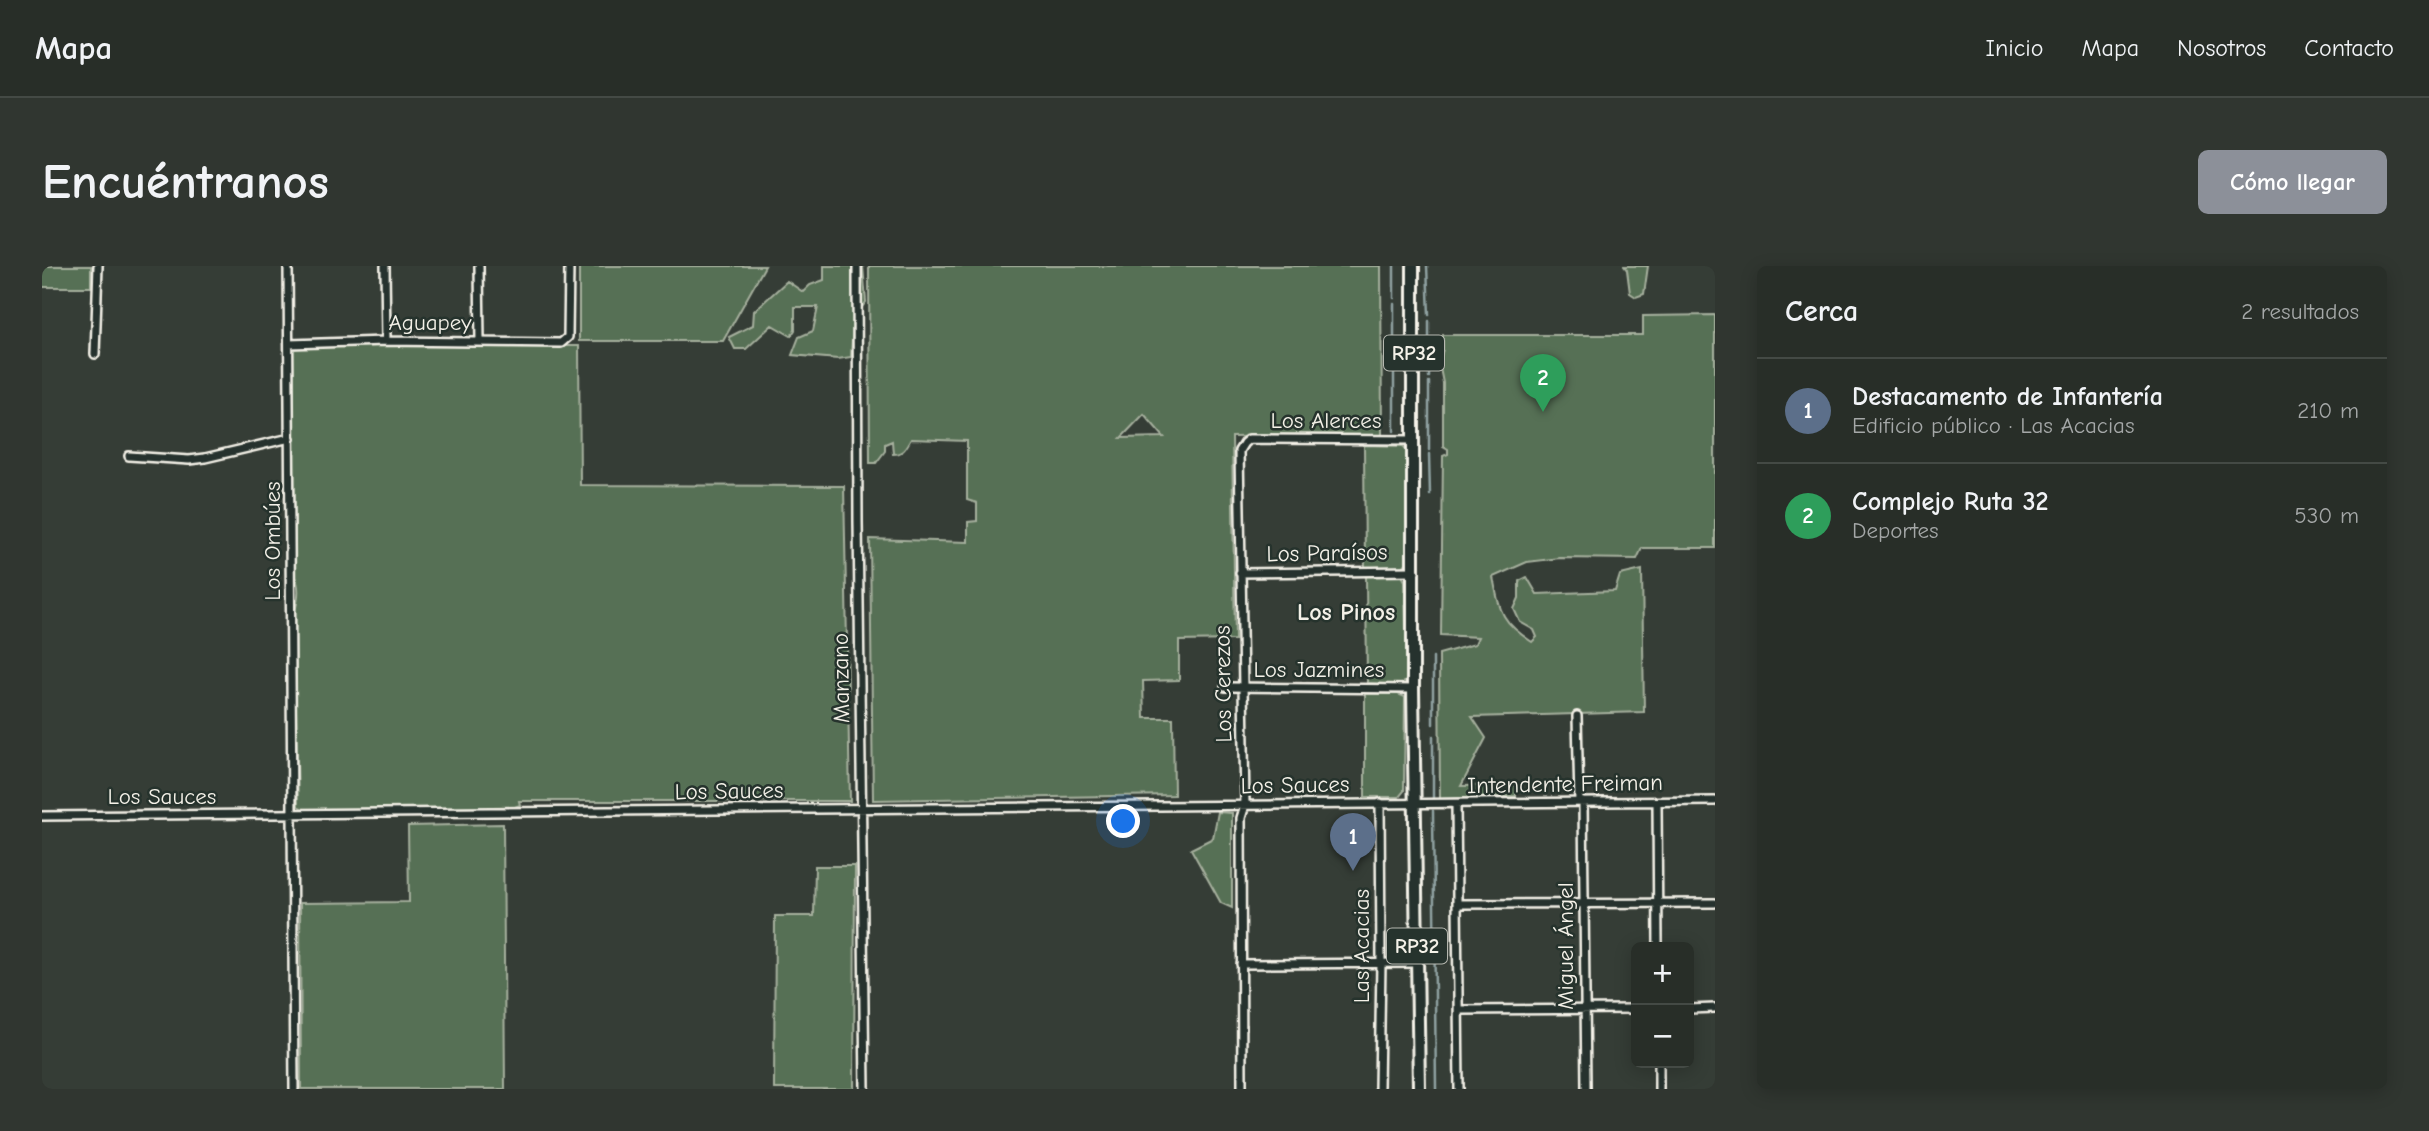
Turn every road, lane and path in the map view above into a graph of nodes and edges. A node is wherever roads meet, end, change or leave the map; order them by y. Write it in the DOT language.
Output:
graph roads {
  1 [pos="98,266"];
  2 [pos="288,266"];
  3 [pos="385,266"];
  4 [pos="479,266"];
  5 [pos="569,266"];
  6 [pos="857,266"];
  7 [pos="1413,266"];
  8 [pos="386,341"];
  9 [pos="480,342"];
  10 [pos="289,344"];
  11 [pos="95,354"];
  12 [pos="290,438"];
  13 [pos="1414,440"];
  14 [pos="1241,447"];
  15 [pos="129,456"];
  16 [pos="1415,571"];
  17 [pos="1240,573"];
  18 [pos="1224,688"];
  19 [pos="1243,688"];
  20 [pos="1413,689"];
  21 [pos="1577,716"];
  22 [pos="1715,801"];
  23 [pos="1581,802"];
  24 [pos="1657,802"];
  25 [pos="1380,803"];
  26 [pos="1415,803"];
  27 [pos="1245,805"];
  28 [pos="1456,805"];
  29 [pos="862,808"];
  30 [pos="293,815"];
  31 [pos="42,816"];
  32 [pos="1715,903"];
  33 [pos="1458,904"];
  34 [pos="1584,904"];
  35 [pos="1658,904"];
  36 [pos="1658,942"];
  37 [pos="1381,963"];
  38 [pos="1418,963"];
  39 [pos="1241,964"];
  40 [pos="1631,1009"];
  41 [pos="1694,1009"];
  42 [pos="1715,1009"];
  43 [pos="1459,1010"];
  44 [pos="1584,1010"];
  45 [pos="1659,1068"];
  46 [pos="294,1089"];
  47 [pos="865,1089"];
  48 [pos="1242,1089"];
  49 [pos="1379,1089"];
  50 [pos="1419,1089"];
  51 [pos="1459,1089"];
  52 [pos="1586,1089"];
  53 [pos="1659,1089"];
  1 -- 11 [label="street"];
  2 -- 10 [label="street, Los Ombúes"];
  3 -- 8 [label="street"];
  4 -- 9 [label="street"];
  5 -- 9 [label="street, Aguapey"];
  6 -- 29 [label="street, Manzano"];
  7 -- 13 [label="main road, RP32"];
  8 -- 9 [label="street, Aguapey"];
  8 -- 10 [label="street, Aguapey"];
  10 -- 12 [label="street, Los Ombúes"];
  12 -- 15 [label="street"];
  12 -- 30 [label="street, Los Ombúes"];
  13 -- 14 [label="street, Los Alerces"];
  13 -- 16 [label="main road, RP32"];
  14 -- 17 [label="street, Los Cerezos"];
  16 -- 17 [label="street, Los Paraísos"];
  16 -- 20 [label="main road, RP32"];
  17 -- 19 [label="street, Los Cerezos"];
  18 -- 19 [label="street, Los Jazmines"];
  19 -- 20 [label="street, Los Jazmines"];
  19 -- 27 [label="street, Los Cerezos"];
  20 -- 26 [label="main road, RP32"];
  21 -- 23 [label="street, Miguel Ángel"];
  22 -- 24 [label="street, Intendente Freiman"];
  23 -- 24 [label="street, Intendente Freiman"];
  23 -- 28 [label="street, Intendente Freiman"];
  23 -- 34 [label="street, Miguel Ángel"];
  24 -- 35 [label="street"];
  25 -- 26 [label="street, Los Sauces"];
  25 -- 27 [label="street, Los Sauces"];
  25 -- 37 [label="street, Las Acacias"];
  26 -- 28 [label="street, Intendente Freiman"];
  26 -- 38 [label="main road, RP32"];
  27 -- 29 [label="street, Los Sauces"];
  27 -- 39 [label="street, Los Cerezos"];
  28 -- 33 [label="street"];
  29 -- 30 [label="street, Los Sauces"];
  29 -- 47 [label="street, Manzano"];
  30 -- 31 [label="street, Los Sauces"];
  30 -- 46 [label="street, Los Ombúes"];
  32 -- 35 [label="street"];
  33 -- 34 [label="street"];
  33 -- 43 [label="street"];
  34 -- 35 [label="street"];
  34 -- 44 [label="street, Miguel Ángel"];
  35 -- 36 [label="street"];
  37 -- 38 [label="street"];
  37 -- 39 [label="street"];
  37 -- 49 [label="street, Las Acacias"];
  38 -- 50 [label="main road, RP32"];
  39 -- 48 [label="street, Los Cerezos"];
  40 -- 44 [label="street"];
  41 -- 42 [label="street"];
  43 -- 44 [label="street"];
  43 -- 51 [label="street"];
  44 -- 52 [label="street, Miguel Ángel"];
  45 -- 53 [label="street"];
}
